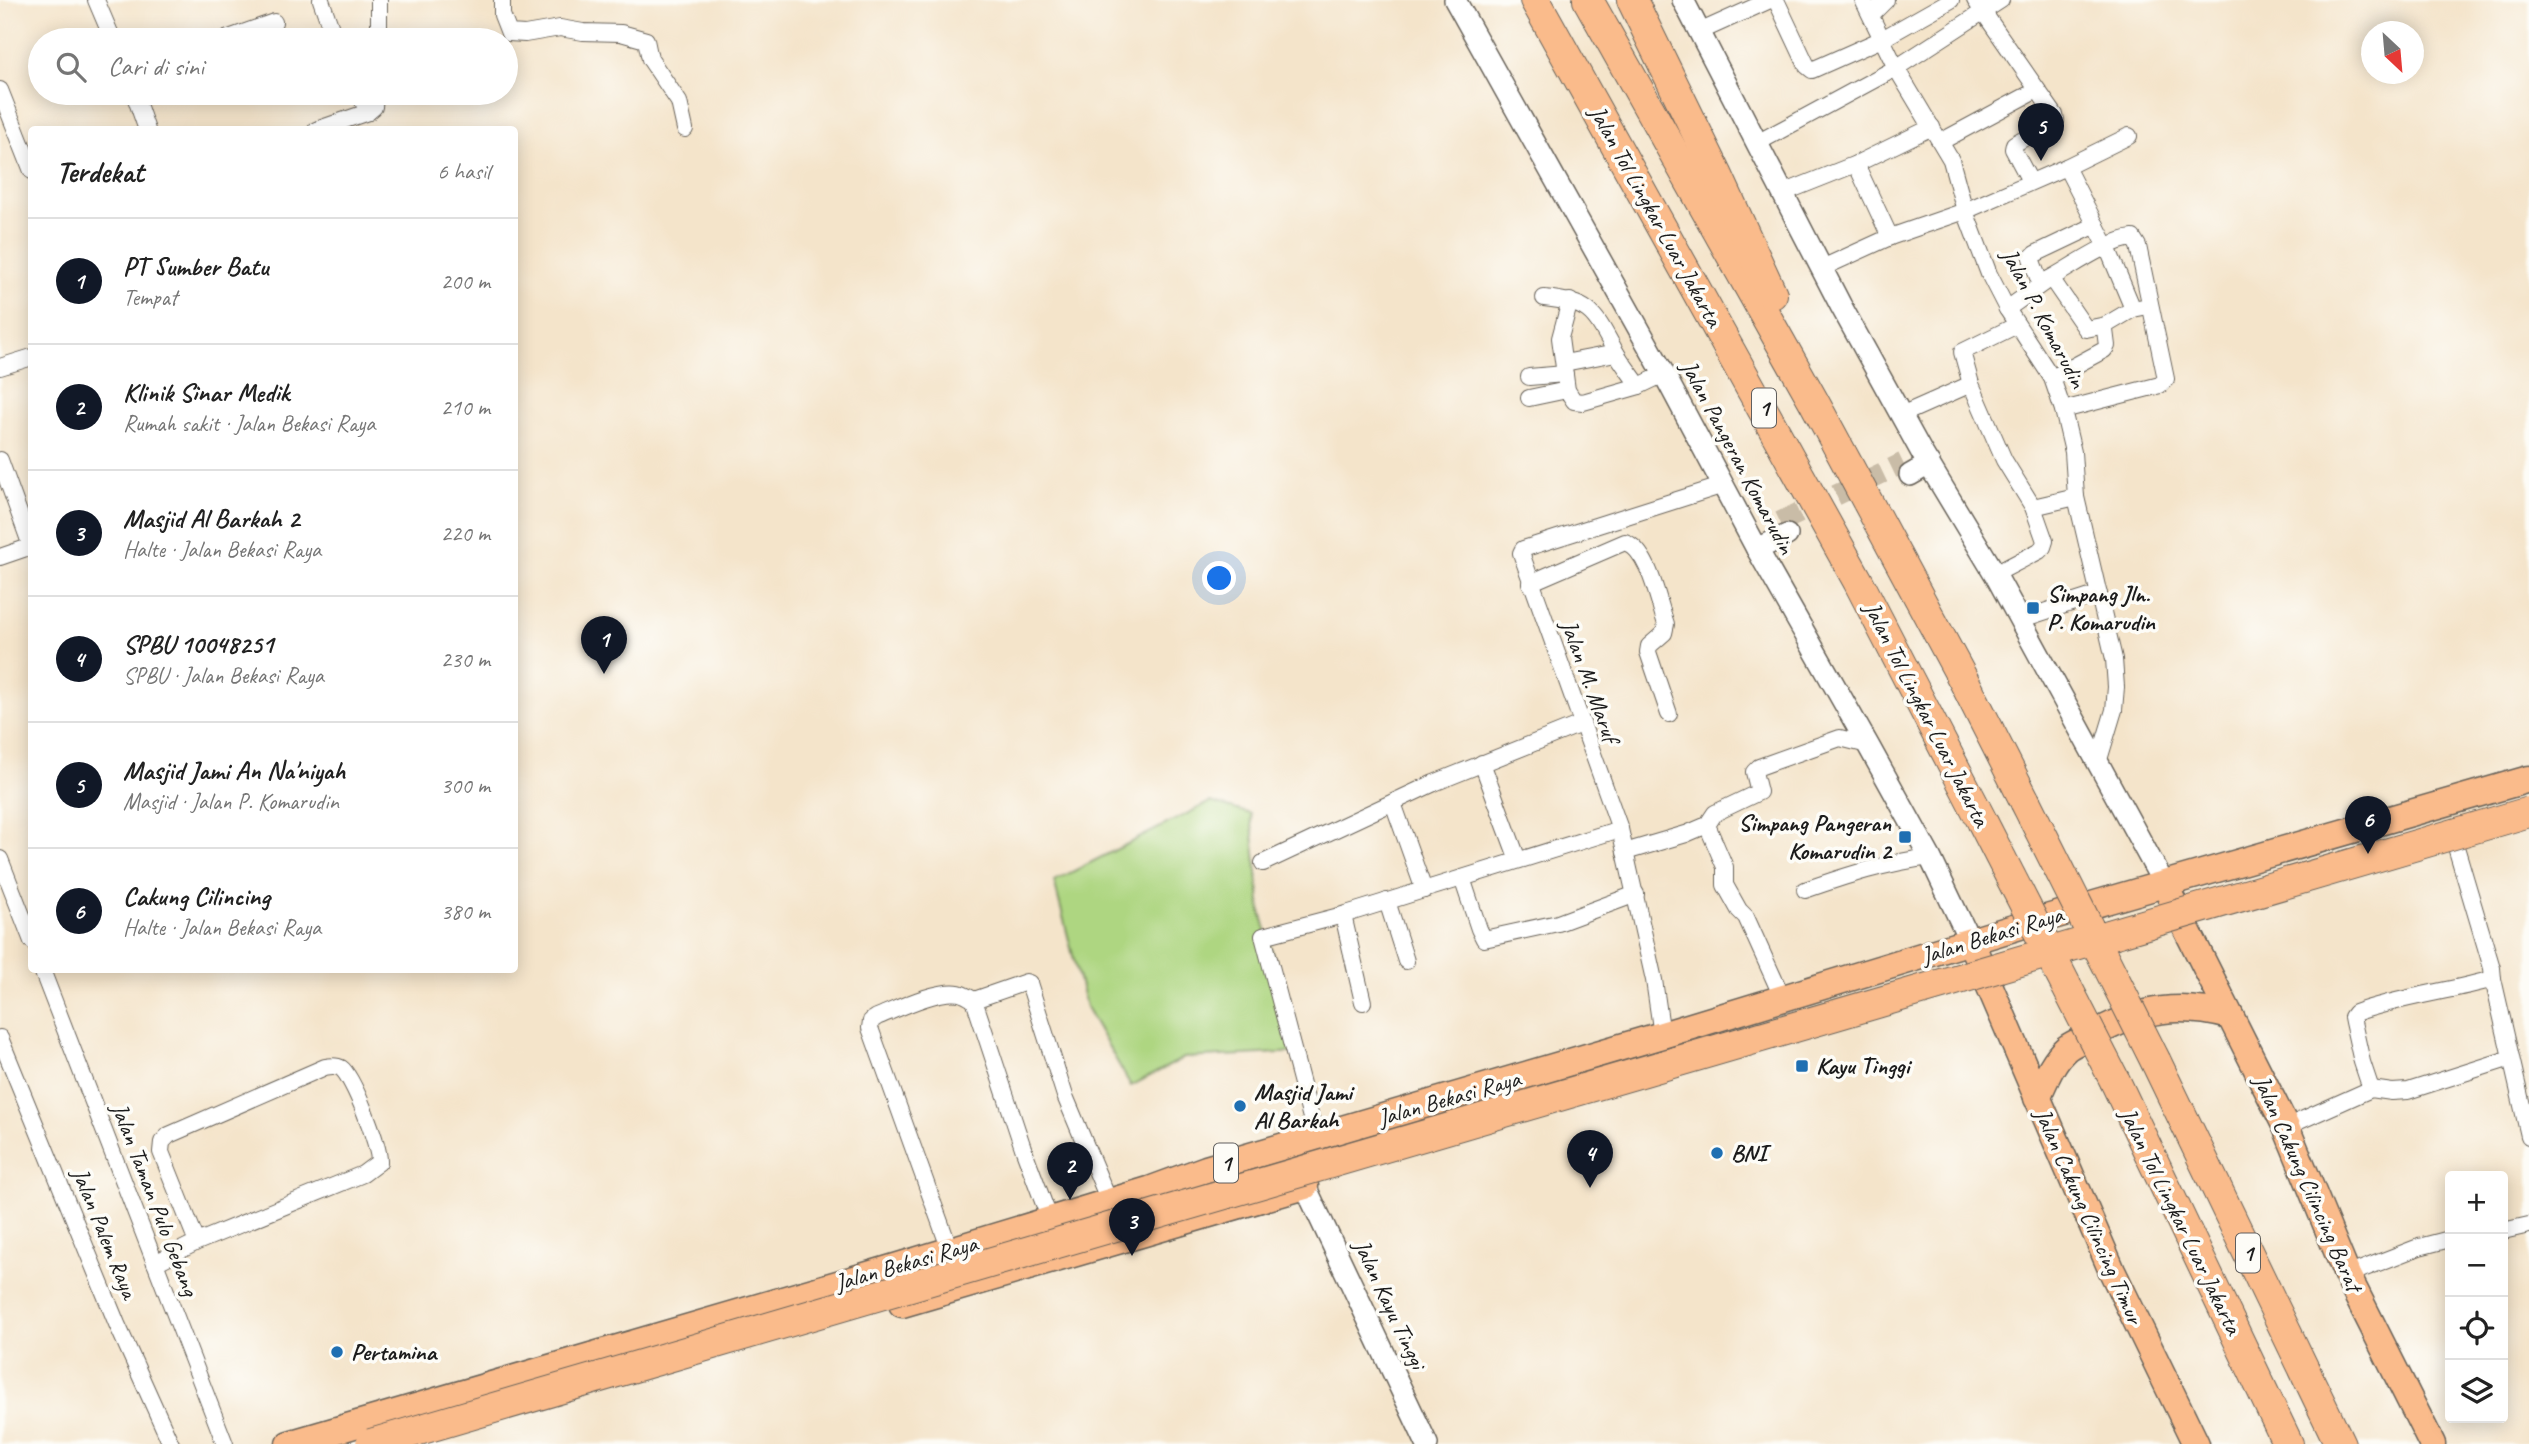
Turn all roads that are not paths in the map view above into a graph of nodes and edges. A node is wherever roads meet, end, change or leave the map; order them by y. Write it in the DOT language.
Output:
graph roads {
  1 [pos="96,0"];
  2 [pos="321,0"];
  3 [pos="379,0"];
  4 [pos="502,0"];
  5 [pos="1455,0"];
  6 [pos="1535,0"];
  7 [pos="1588,0"];
  8 [pos="1632,0"];
  9 [pos="1683,0"];
  10 [pos="1770,0"];
  11 [pos="1776,0"];
  12 [pos="1886,0"];
  13 [pos="1951,0"];
  14 [pos="2001,0"];
  15 [pos="1979,6"];
  16 [pos="1867,7"];
  17 [pos="274,22"];
  18 [pos="108,28"];
  19 [pos="257,28"];
  20 [pos="331,28"];
  21 [pos="379,28"];
  22 [pos="507,28"];
  23 [pos="1699,32"];
  24 [pos="518,34"];
  25 [pos="1882,39"];
  26 [pos="1896,68"];
  27 [pos="0,90"];
  28 [pos="2037,90"];
  29 [pos="138,105"];
  30 [pos="365,105"];
  31 [pos="374,105"];
  32 [pos="368,112"];
  33 [pos="146,126"];
  34 [pos="328,126"];
  35 [pos="1932,127"];
  36 [pos="685,129"];
  37 [pos="2129,136"];
  38 [pos="1941,141"];
  39 [pos="1757,143"];
  40 [pos="28,161"];
  41 [pos="1856,164"];
  42 [pos="2066,167"];
  43 [pos="2030,180"];
  44 [pos="1783,193"];
  45 [pos="1965,211"];
  46 [pos="2096,225"];
  47 [pos="1890,237"];
  48 [pos="2107,247"];
  49 [pos="1822,268"];
  50 [pos="2045,280"];
  51 [pos="1544,298"];
  52 [pos="1570,301"];
  53 [pos="2141,307"];
  54 [pos="2007,309"];
  55 [pos="2017,325"];
  56 [pos="2106,325"];
  57 [pos="1616,353"];
  58 [pos="28,358"];
  59 [pos="0,367"];
  60 [pos="1664,374"];
  61 [pos="1565,376"];
  62 [pos="1529,377"];
  63 [pos="2052,378"];
  64 [pos="1971,384"];
  65 [pos="1639,386"];
  66 [pos="1529,398"];
  67 [pos="1814,402"];
  68 [pos="2063,410"];
  69 [pos="1901,415"];
  70 [pos="0,460"];
  71 [pos="1724,485"];
  72 [pos="2076,497"];
  73 [pos="2033,507"];
  74 [pos="1783,529"];
  75 [pos="28,538"];
  76 [pos="1753,542"];
  77 [pos="28,547"];
  78 [pos="0,557"];
  79 [pos="1995,574"];
  80 [pos="1530,583"];
  81 [pos="2099,594"];
  82 [pos="2019,620"];
  83 [pos="1670,714"];
  84 [pos="1581,724"];
  85 [pos="1868,745"];
  86 [pos="1482,762"];
  87 [pos="2098,763"];
  88 [pos="2529,779"];
  89 [pos="1393,803"];
  90 [pos="2529,812"];
  91 [pos="1707,825"];
  92 [pos="2529,827"];
  93 [pos="1620,829"];
  94 [pos="2456,847"];
  95 [pos="1625,852"];
  96 [pos="1930,857"];
  97 [pos="0,859"];
  98 [pos="1518,860"];
  99 [pos="1263,863"];
  100 [pos="1462,878"];
  101 [pos="2164,884"];
  102 [pos="1424,890"];
  103 [pos="1805,890"];
  104 [pos="1636,894"];
  105 [pos="1387,901"];
  106 [pos="1343,915"];
  107 [pos="2183,923"];
  108 [pos="28,931"];
  109 [pos="1970,941"];
  110 [pos="1917,957"];
  111 [pos="1406,961"];
  112 [pos="43,973"];
  113 [pos="2493,979"];
  114 [pos="1990,984"];
  115 [pos="1783,999"];
  116 [pos="974,1000"];
  117 [pos="1930,1001"];
  118 [pos="1363,1002"];
  119 [pos="2230,1016"];
  120 [pos="1662,1035"];
  121 [pos="0,1038"];
  122 [pos="2511,1058"];
  123 [pos="2371,1089"];
  124 [pos="2037,1098"];
  125 [pos="2286,1126"];
  126 [pos="2529,1136"];
  127 [pos="1316,1137"];
  128 [pos="1305,1186"];
  129 [pos="1149,1190"];
  130 [pos="1110,1201"];
  131 [pos="1050,1220"];
  132 [pos="2529,1225"];
  133 [pos="1161,1229"];
  134 [pos="2508,1230"];
  135 [pos="2445,1241"];
  136 [pos="197,1242"];
  137 [pos="950,1250"];
  138 [pos="155,1264"];
  139 [pos="2347,1275"];
  140 [pos="859,1277"];
  141 [pos="869,1314"];
  142 [pos="171,1444"];
  143 [pos="225,1444"];
  144 [pos="289,1444"];
  145 [pos="371,1444"];
  146 [pos="419,1444"];
  147 [pos="1427,1444"];
  148 [pos="2196,1444"];
  149 [pos="2288,1444"];
  150 [pos="2340,1444"];
  151 [pos="2432,1444"];
  1 -- 18 [label="street"];
  2 -- 20 [label="street"];
  3 -- 21 [label="street"];
  4 -- 22 [label="street"];
  5 -- 60 [label="street, Jalan Pangeran Komarudin"];
  6 -- 149 [label="highway, Jalan Tol Lingkar Luar Jakarta / 1, bridge"];
  7 -- 67 [label="highway, Jalan Tol Lingkar Luar Jakarta / 1"];
  8 -- 67 [label="highway"];
  9 -- 23 [label="street"];
  10 -- 23 [label="street"];
  11 -- 25 [label="street"];
  12 -- 16 [label="street"];
  13 -- 25 [label="street"];
  14 -- 15 [label="street"];
  15 -- 26 [label="street"];
  15 -- 28 [label="street"];
  16 -- 25 [label="street, Jalan P. Komarudin"];
  17 -- 19 [label="street"];
  23 -- 39 [label="street"];
  24 -- 36 [label="street"];
  25 -- 26 [label="street, Jalan P. Komarudin"];
  26 -- 35 [label="street, Jalan P. Komarudin"];
  26 -- 39 [label="street"];
  27 -- 40 [label="street"];
  28 -- 38 [label="street"];
  28 -- 43 [label="street"];
  29 -- 33 [label="street"];
  30 -- 32 [label="street"];
  31 -- 32 [label="street"];
  32 -- 34 [label="street"];
  35 -- 38 [label="street, Jalan P. Komarudin"];
  35 -- 41 [label="street"];
  37 -- 42 [label="street"];
  38 -- 45 [label="street, Jalan P. Komarudin"];
  39 -- 44 [label="street"];
  41 -- 44 [label="street"];
  41 -- 47 [label="street"];
  42 -- 43 [label="street"];
  42 -- 46 [label="street"];
  43 -- 45 [label="street"];
  44 -- 49 [label="street"];
  45 -- 47 [label="street"];
  45 -- 54 [label="street, Jalan P. Komarudin"];
  46 -- 48 [label="street"];
  46 -- 50 [label="street"];
  47 -- 49 [label="street"];
  48 -- 50 [label="street"];
  48 -- 53 [label="street"];
  48 -- 53 [label="street"];
  49 -- 69 [label="street"];
  50 -- 54 [label="street"];
  50 -- 56 [label="street"];
  51 -- 52 [label="street"];
  52 -- 57 [label="street"];
  52 -- 61 [label="street"];
  53 -- 56 [label="street"];
  53 -- 68 [label="street"];
  54 -- 55 [label="street, Jalan P. Komarudin"];
  55 -- 63 [label="street, Jalan P. Komarudin"];
  55 -- 64 [label="street"];
  56 -- 63 [label="street"];
  57 -- 61 [label="street"];
  57 -- 65 [label="street"];
  58 -- 59 [label="street"];
  60 -- 65 [label="street"];
  60 -- 71 [label="street, Jalan Pangeran Komarudin"];
  61 -- 62 [label="street"];
  61 -- 65 [label="street"];
  61 -- 66 [label="street"];
  63 -- 68 [label="street, Jalan P. Komarudin"];
  64 -- 69 [label="street"];
  64 -- 73 [label="street"];
  67 -- 150 [label="highway, Jalan Tol Lingkar Luar Jakarta / 1, bridge"];
  68 -- 72 [label="street, Jalan P. Komarudin"];
  69 -- 79 [label="street"];
  70 -- 75 [label="street"];
  71 -- 76 [label="street, Jalan Pangeran Komarudin"];
  71 -- 80 [label="street, Jalan M. Maruf"];
  72 -- 73 [label="street"];
  72 -- 81 [label="street, Jalan P. Komarudin"];
  73 -- 79 [label="street"];
  74 -- 76 [label="street"];
  76 -- 85 [label="street, Jalan Pangeran Komarudin"];
  77 -- 78 [label="street"];
  79 -- 82 [label="street"];
  80 -- 83 [label="street"];
  80 -- 84 [label="street, Jalan M. Maruf"];
  81 -- 82 [label="street"];
  81 -- 87 [label="street, Jalan P. Komarudin"];
  82 -- 87 [label="street"];
  84 -- 86 [label="street"];
  84 -- 93 [label="street, Jalan M. Maruf"];
  85 -- 91 [label="street"];
  85 -- 96 [label="street, Jalan Pangeran Komarudin"];
  86 -- 89 [label="street"];
  86 -- 98 [label="street"];
  87 -- 101 [label="street"];
  88 -- 101 [label="highway, Jalan Bekasi Raya / 1"];
  89 -- 99 [label="street"];
  89 -- 102 [label="street"];
  90 -- 145 [label="highway, bridge"];
  91 -- 95 [label="street"];
  91 -- 115 [label="street"];
  92 -- 94 [label="highway, Jalan Bekasi Raya / 1"];
  93 -- 95 [label="street, Jalan M. Maruf"];
  93 -- 98 [label="street"];
  94 -- 107 [label="highway, Jalan Bekasi Raya / 1"];
  94 -- 113 [label="street"];
  95 -- 104 [label="street, Jalan M. Maruf"];
  96 -- 103 [label="street"];
  96 -- 109 [label="street, Jalan Pangeran Komarudin"];
  97 -- 108 [label="street"];
  98 -- 100 [label="street"];
  100 -- 102 [label="street"];
  100 -- 104 [label="street"];
  101 -- 107 [label="highway, Jalan Cakung Cilincing Barat"];
  101 -- 109 [label="highway, Jalan Bekasi Raya / 1"];
  102 -- 105 [label="street"];
  104 -- 120 [label="street, Jalan M. Maruf"];
  105 -- 106 [label="street"];
  105 -- 111 [label="street"];
  106 -- 118 [label="street"];
  106 -- 127 [label="street"];
  107 -- 114 [label="highway, Jalan Bekasi Raya / 1"];
  107 -- 119 [label="highway, Jalan Cakung Cilincing Barat"];
  109 -- 110 [label="highway, Jalan Bekasi Raya / 1"];
  109 -- 114 [label="highway, Jalan Cakung Cilincing Timur"];
  110 -- 115 [label="highway, Jalan Bekasi Raya / 1"];
  110 -- 117 [label="highway"];
  112 -- 138 [label="street, Jalan Taman Pulo Gebang"];
  113 -- 122 [label="street"];
  113 -- 123 [label="street"];
  114 -- 117 [label="highway, Jalan Bekasi Raya / 1"];
  114 -- 124 [label="highway, Jalan Cakung Cilincing Timur"];
  115 -- 120 [label="highway, Jalan Bekasi Raya / 1"];
  116 -- 130 [label="street"];
  116 -- 131 [label="street"];
  116 -- 137 [label="street"];
  117 -- 128 [label="highway, Jalan Bekasi Raya / 1"];
  119 -- 124 [label="highway"];
  119 -- 125 [label="highway, Jalan Cakung Cilincing Barat"];
  120 -- 127 [label="highway, Jalan Bekasi Raya / 1"];
  121 -- 142 [label="street, Jalan Palem Raya"];
  122 -- 123 [label="street"];
  122 -- 126 [label="street"];
  123 -- 125 [label="street"];
  124 -- 148 [label="highway, Jalan Cakung Cilincing Timur"];
  125 -- 139 [label="highway, Jalan Cakung Cilincing Barat"];
  127 -- 129 [label="highway, Jalan Bekasi Raya / 1"];
  128 -- 133 [label="highway, Jalan Bekasi Raya / 1"];
  128 -- 147 [label="street, Jalan Kayu Tinggi"];
  129 -- 130 [label="highway, Jalan Bekasi Raya / 1"];
  129 -- 133 [label="highway"];
  130 -- 131 [label="highway, Jalan Bekasi Raya / 1"];
  131 -- 137 [label="highway, Jalan Bekasi Raya / 1"];
  132 -- 134 [label="street"];
  133 -- 141 [label="highway, Jalan Bekasi Raya / 1"];
  135 -- 139 [label="street"];
  136 -- 136 [label="street"];
  136 -- 138 [label="street"];
  137 -- 140 [label="highway, Jalan Bekasi Raya / 1"];
  138 -- 143 [label="street, Jalan Taman Pulo Gebang"];
  139 -- 151 [label="highway, Jalan Cakung Cilincing Barat"];
  140 -- 141 [label="highway"];
  140 -- 144 [label="highway, Jalan Bekasi Raya / 1"];
  141 -- 146 [label="highway, Jalan Bekasi Raya / 1"];
}
